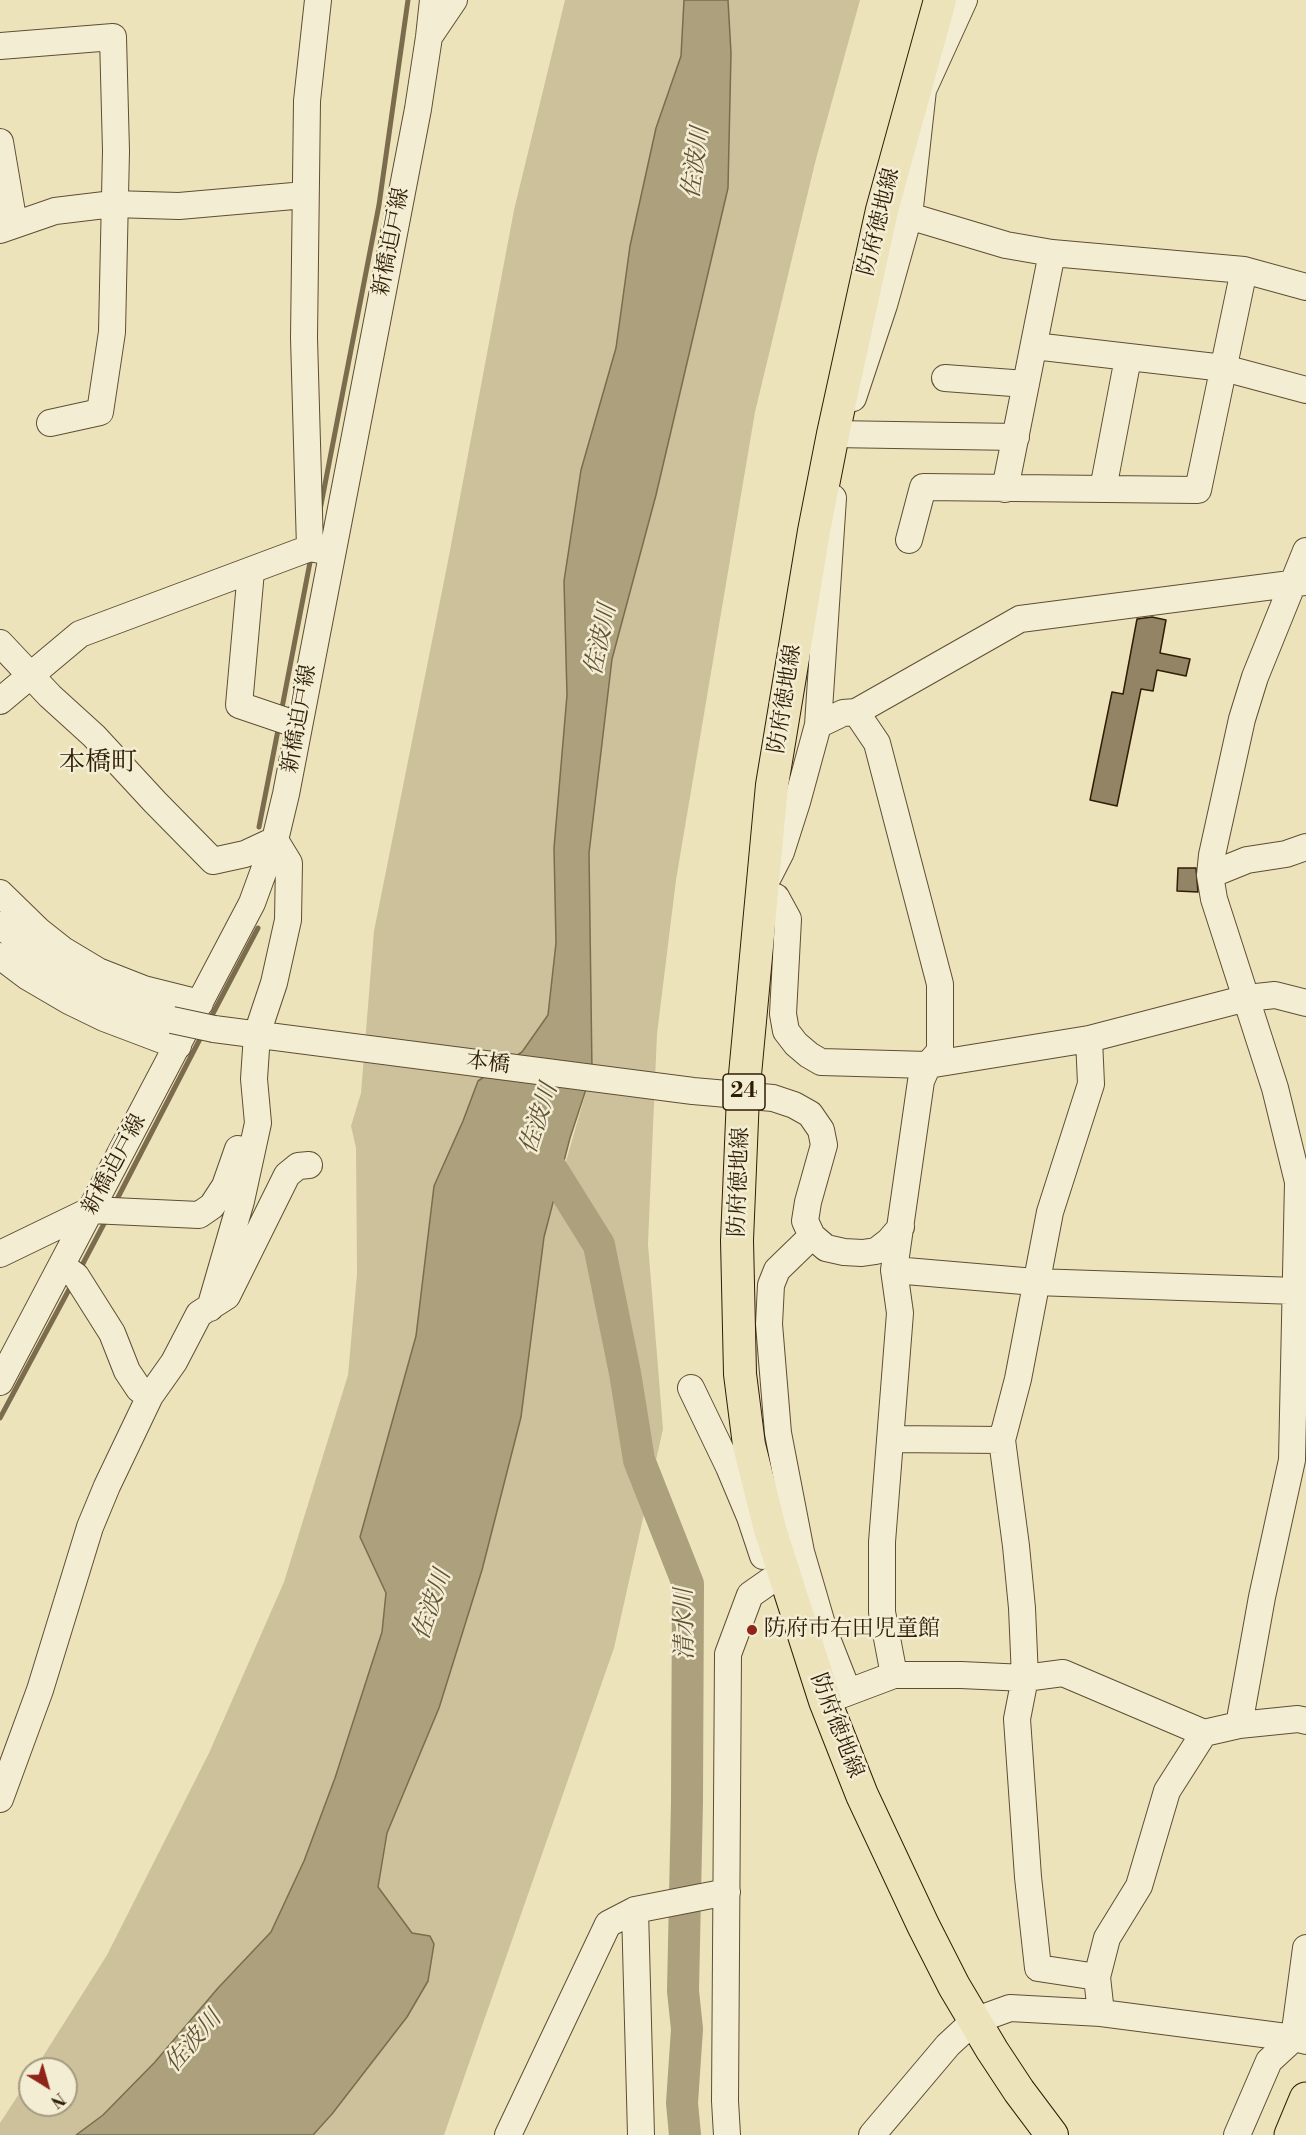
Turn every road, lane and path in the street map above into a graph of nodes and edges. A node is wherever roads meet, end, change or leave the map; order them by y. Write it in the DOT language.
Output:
graph roads {
  1 [pos="318,0"];
  2 [pos="433,0"];
  3 [pos="454,0"];
  4 [pos="940,0"];
  5 [pos="964,0"];
  6 [pos="429,36"];
  7 [pos="0,46"];
  8 [pos="919,88"];
  9 [pos="0,142"];
  10 [pos="305,195"];
  11 [pos="113,204"];
  12 [pos="909,216"];
  13 [pos="7,227"];
  14 [pos="1052,254"];
  15 [pos="1244,270"];
  16 [pos="1306,287"];
  17 [pos="1034,346"];
  18 [pos="1128,358"];
  19 [pos="1224,368"];
  20 [pos="945,378"];
  21 [pos="1026,384"];
  22 [pos="1306,390"];
  23 [pos="50,423"];
  24 [pos="840,434"];
  25 [pos="1016,437"];
  26 [pos="1005,489"];
  27 [pos="1102,489"];
  28 [pos="909,540"];
  29 [pos="321,550"];
  30 [pos="1306,551"];
  31 [pos="251,571"];
  32 [pos="1299,583"];
  33 [pos="0,644"];
  34 [pos="32,676"];
  35 [pos="0,702"];
  36 [pos="856,712"];
  37 [pos="298,725"];
  38 [pos="818,725"];
  39 [pos="275,840"];
  40 [pos="1306,847"];
  41 [pos="1210,875"];
  42 [pos="761,891"];
  43 [pos="0,893"];
  44 [pos="0,925"];
  45 [pos="296,955"];
  46 [pos="0,956"];
  47 [pos="274,983"];
  48 [pos="1247,998"];
  49 [pos="200,1003"];
  50 [pos="1306,1003"];
  51 [pos="257,1034"];
  52 [pos="1089,1039"];
  53 [pos="178,1046"];
  54 [pos="928,1065"];
  55 [pos="254,1079"];
  56 [pos="743,1096"];
  57 [pos="309,1165"];
  58 [pos="91,1210"];
  59 [pos="901,1227"];
  60 [pos="812,1236"];
  61 [pos="0,1254"];
  62 [pos="62,1266"];
  63 [pos="894,1270"];
  64 [pos="1035,1282"];
  65 [pos="1296,1291"];
  66 [pos="210,1308"];
  67 [pos="0,1382"];
  68 [pos="691,1389"];
  69 [pos="150,1396"];
  70 [pos="890,1439"];
  71 [pos="1002,1440"];
  72 [pos="1299,1461"];
  73 [pos="777,1578"];
  74 [pos="894,1676"];
  75 [pos="1025,1677"];
  76 [pos="836,1697"];
  77 [pos="1306,1721"];
  78 [pos="1239,1725"];
  79 [pos="1204,1733"];
  80 [pos="0,1799"];
  81 [pos="727,1892"];
  82 [pos="641,1908"];
  83 [pos="1306,1948"];
  84 [pos="1097,1977"];
  85 [pos="1101,2013"];
  86 [pos="974,2020"];
  87 [pos="1300,2040"];
  88 [pos="1306,2099"];
  89 [pos="508,2135"];
  90 [pos="640,2135"];
  91 [pos="727,2135"];
  92 [pos="872,2135"];
  93 [pos="1052,2135"];
  94 [pos="1237,2135"];
  95 [pos="1291,2135"];
  1 -- 10 [label="street"];
  2 -- 6 [label="street, 新橋迫戸線"];
  3 -- 6 [label="street"];
  4 -- 8 [label="main road, 防府徳地線 / 24"];
  5 -- 8 [label="street"];
  6 -- 29 [label="street, 新橋迫戸線"];
  7 -- 11 [label="street"];
  8 -- 12 [label="street"];
  8 -- 24 [label="main road, 防府徳地線 / 24"];
  9 -- 13 [label="street"];
  10 -- 11 [label="street"];
  10 -- 29 [label="street"];
  11 -- 13 [label="street"];
  11 -- 23 [label="street"];
  12 -- 14 [label="street"];
  12 -- 24 [label="street"];
  14 -- 15 [label="street"];
  14 -- 17 [label="street"];
  15 -- 16 [label="street"];
  15 -- 19 [label="street"];
  17 -- 18 [label="street"];
  17 -- 21 [label="street"];
  18 -- 19 [label="street"];
  18 -- 27 [label="street"];
  19 -- 22 [label="street"];
  19 -- 27 [label="street"];
  20 -- 21 [label="street"];
  21 -- 25 [label="street"];
  24 -- 25 [label="street"];
  24 -- 38 [label="street"];
  24 -- 42 [label="main road, 防府徳地線 / 24"];
  25 -- 26 [label="street"];
  26 -- 27 [label="street"];
  26 -- 28 [label="street"];
  29 -- 31 [label="street"];
  29 -- 37 [label="street, 新橋迫戸線"];
  30 -- 32 [label="street"];
  31 -- 34 [label="street"];
  31 -- 37 [label="street"];
  32 -- 36 [label="street"];
  32 -- 41 [label="street"];
  33 -- 34 [label="street"];
  34 -- 35 [label="street"];
  34 -- 39 [label="street"];
  36 -- 38 [label="street"];
  36 -- 54 [label="street"];
  37 -- 39 [label="street, 新橋迫戸線"];
  38 -- 42 [label="street"];
  39 -- 47 [label="street"];
  39 -- 49 [label="street, 新橋迫戸線"];
  40 -- 41 [label="street"];
  41 -- 48 [label="street"];
  42 -- 54 [label="street"];
  42 -- 56 [label="main road, 防府徳地線 / 24"];
  43 -- 49 [label="street"];
  44 -- 51 [label="street, 本橋, bridge"];
  45 -- 47 [label="street"];
  46 -- 53 [label="street"];
  47 -- 51 [label="street"];
  48 -- 50 [label="street"];
  48 -- 52 [label="street"];
  48 -- 65 [label="street"];
  49 -- 53 [label="street, 新橋迫戸線"];
  51 -- 55 [label="street"];
  51 -- 56 [label="street, 本橋"];
  52 -- 54 [label="street"];
  52 -- 64 [label="street"];
  53 -- 58 [label="street, 新橋迫戸線"];
  54 -- 59 [label="street"];
  55 -- 58 [label="street"];
  55 -- 66 [label="street"];
  56 -- 60 [label="street, 本橋"];
  56 -- 73 [label="main road, 防府徳地線 / 24"];
  57 -- 66 [label="street"];
  58 -- 61 [label="street"];
  58 -- 62 [label="street, 新橋迫戸線"];
  59 -- 60 [label="street"];
  59 -- 63 [label="street"];
  60 -- 76 [label="street"];
  62 -- 67 [label="street, 新橋迫戸線"];
  62 -- 69 [label="street"];
  63 -- 64 [label="street"];
  63 -- 70 [label="street"];
  64 -- 65 [label="street"];
  64 -- 71 [label="street"];
  65 -- 72 [label="street"];
  66 -- 69 [label="street"];
  68 -- 73 [label="street"];
  69 -- 80 [label="street"];
  70 -- 71 [label="street"];
  70 -- 74 [label="street"];
  71 -- 75 [label="street"];
  72 -- 78 [label="street"];
  73 -- 76 [label="main road, 防府徳地線 / 24"];
  73 -- 81 [label="street"];
  74 -- 75 [label="street"];
  74 -- 76 [label="street"];
  75 -- 79 [label="street"];
  75 -- 84 [label="street"];
  76 -- 86 [label="main road, 防府徳地線 / 24"];
  77 -- 78 [label="street"];
  78 -- 79 [label="street"];
  79 -- 84 [label="street"];
  81 -- 82 [label="street"];
  81 -- 91 [label="street"];
  82 -- 89 [label="street"];
  82 -- 90 [label="street"];
  83 -- 87 [label="street"];
  84 -- 85 [label="street"];
  85 -- 86 [label="street"];
  85 -- 87 [label="street"];
  86 -- 92 [label="street"];
  86 -- 93 [label="main road, 防府徳地線 / 24"];
  87 -- 94 [label="street"];
  88 -- 95 [label="highway"];
}
